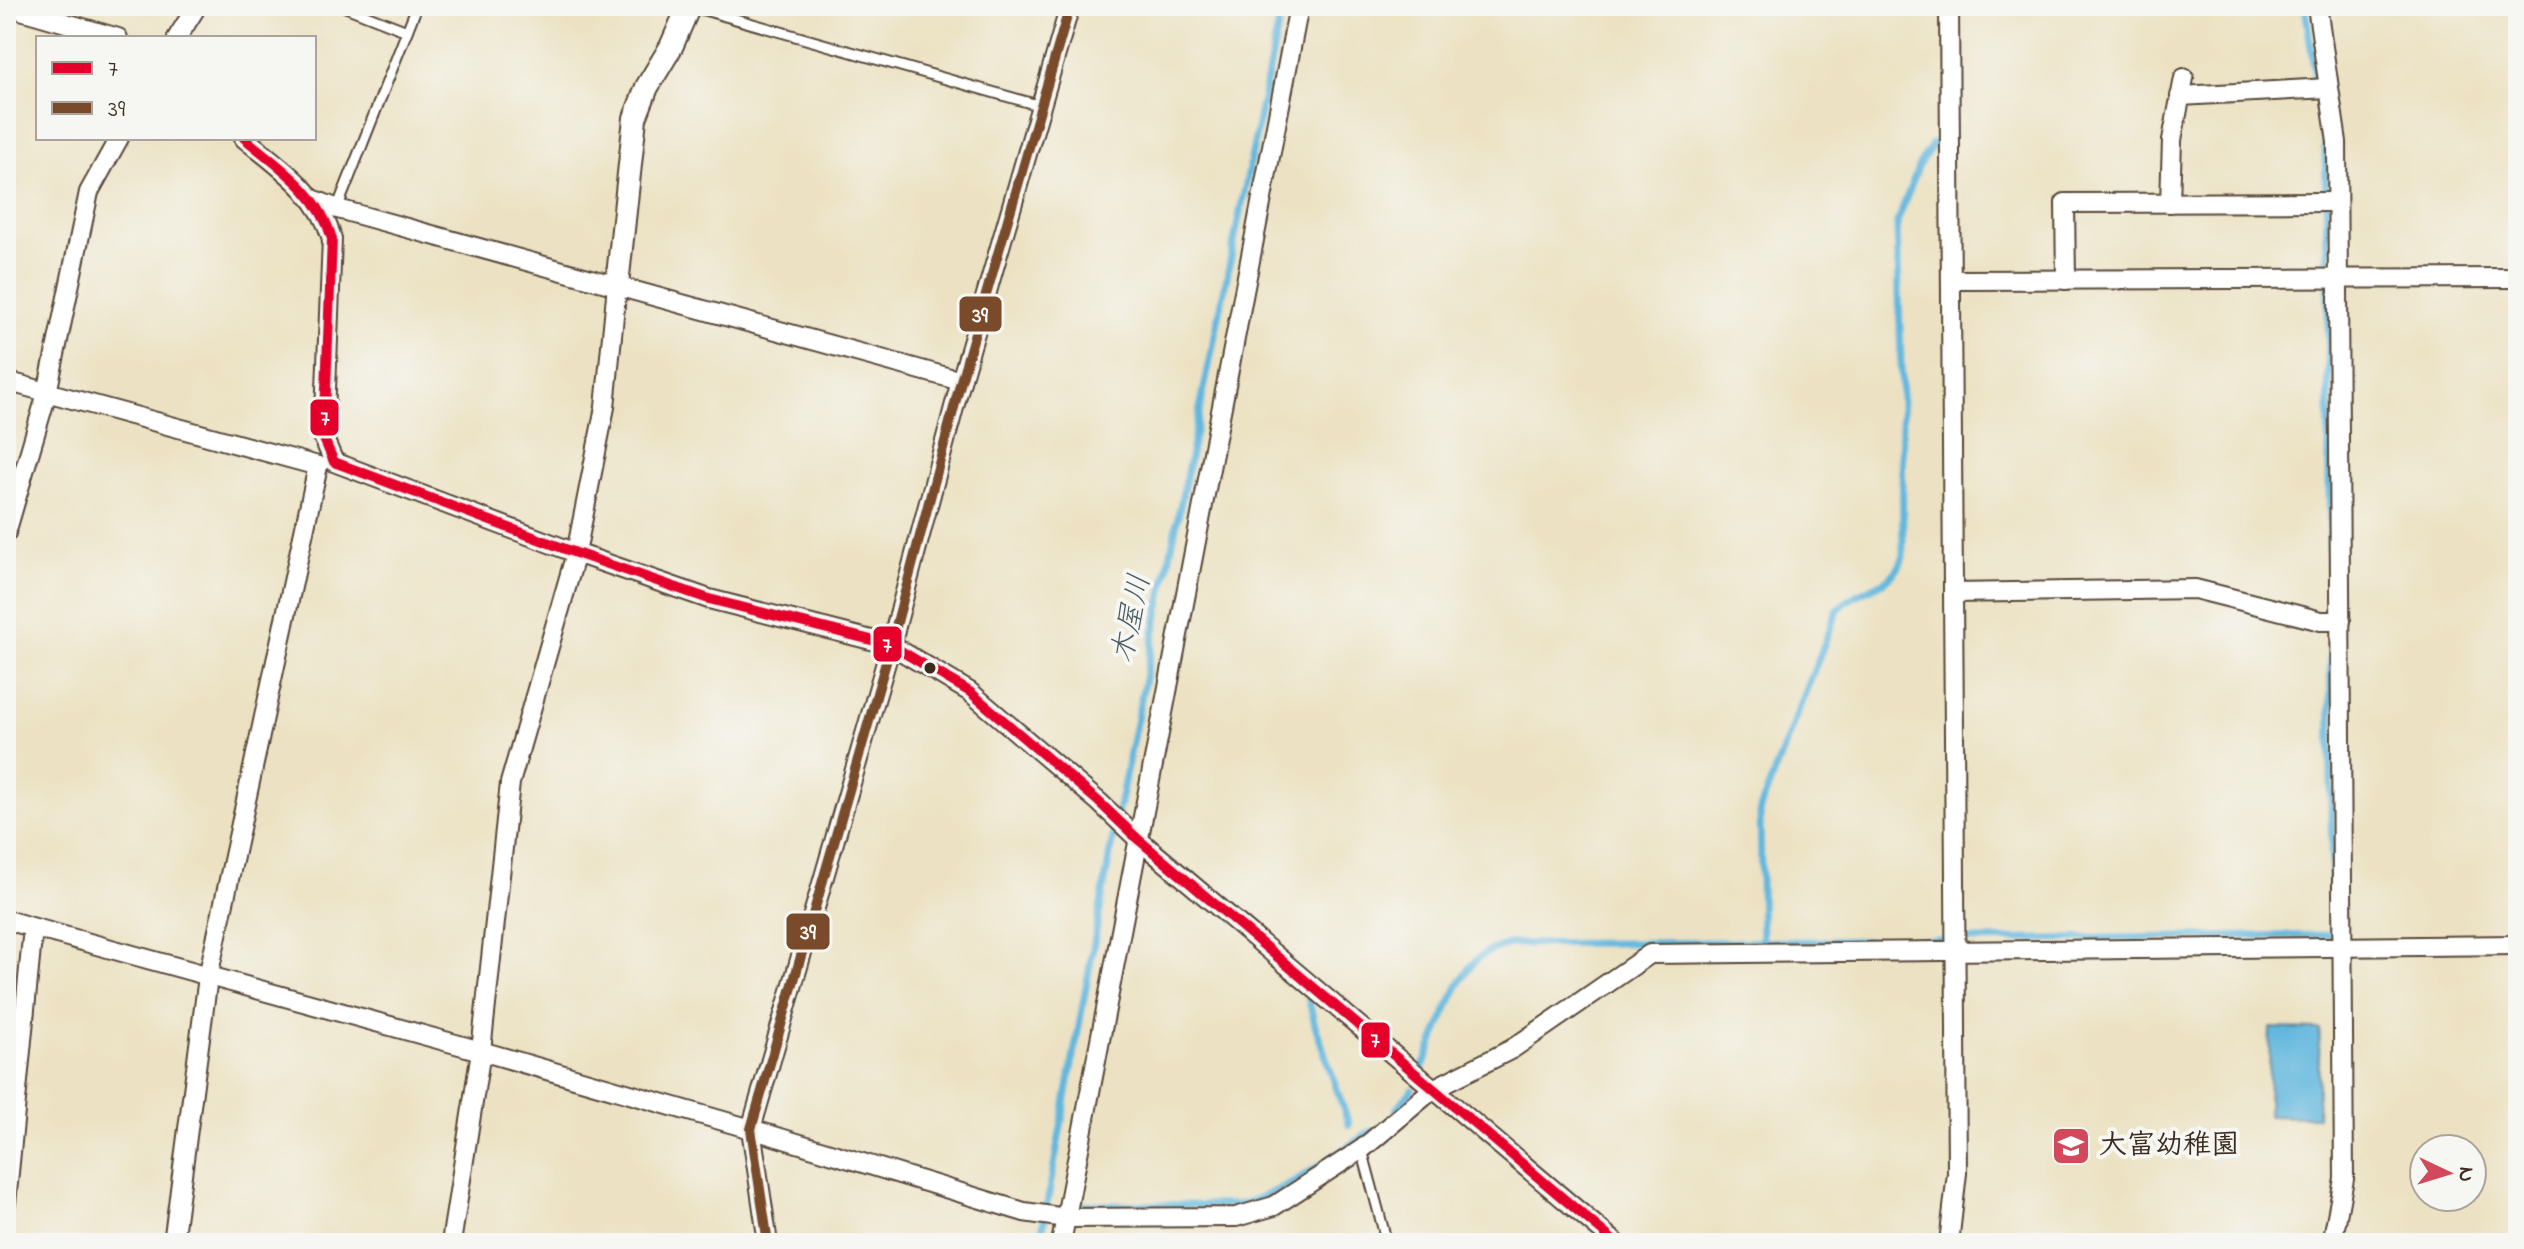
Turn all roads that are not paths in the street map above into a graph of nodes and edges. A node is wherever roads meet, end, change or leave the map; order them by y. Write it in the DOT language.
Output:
graph roads {
  1 [pos="7,6"];
  2 [pos="197,6"];
  3 [pos="343,6"];
  4 [pos="417,6"];
  5 [pos="689,6"];
  6 [pos="1070,6"];
  7 [pos="1299,6"];
  8 [pos="1949,6"];
  9 [pos="2317,6"];
  10 [pos="407,31"];
  11 [pos="111,36"];
  12 [pos="178,36"];
  13 [pos="2321,88"];
  14 [pos="1041,106"];
  15 [pos="118,140"];
  16 [pos="246,140"];
  17 [pos="2330,202"];
  18 [pos="2170,203"];
  19 [pos="333,216"];
  20 [pos="2518,278"];
  21 [pos="2330,279"];
  22 [pos="1951,280"];
  23 [pos="2066,280"];
  24 [pos="617,285"];
  25 [pos="6,381"];
  26 [pos="961,381"];
  27 [pos="47,393"];
  28 [pos="329,450"];
  29 [pos="318,466"];
  30 [pos="6,533"];
  31 [pos="576,553"];
  32 [pos="1954,593"];
  33 [pos="2333,621"];
  34 [pos="891,645"];
  35 [pos="1139,840"];
  36 [pos="6,920"];
  37 [pos="33,928"];
  38 [pos="2518,945"];
  39 [pos="2343,946"];
  40 [pos="1957,950"];
  41 [pos="208,977"];
  42 [pos="481,1051"];
  43 [pos="1433,1089"];
  44 [pos="751,1129"];
  45 [pos="1362,1149"];
  46 [pos="6,1203"];
  47 [pos="1066,1218"];
  48 [pos="173,1243"];
  49 [pos="451,1243"];
  50 [pos="768,1243"];
  51 [pos="1061,1243"];
  52 [pos="1387,1243"];
  53 [pos="1616,1243"];
  54 [pos="1949,1243"];
  55 [pos="2332,1243"];
  1 -- 11 [label="street"];
  2 -- 12 [label="street"];
  3 -- 10 [label="lane"];
  4 -- 10 [label="lane"];
  5 -- 14 [label="lane"];
  5 -- 24 [label="street"];
  6 -- 14 [label="street"];
  7 -- 35 [label="street"];
  8 -- 22 [label="street"];
  9 -- 13 [label="street"];
  10 -- 19 [label="lane"];
  13 -- 17 [label="street"];
  13 -- 18 [label="street"];
  14 -- 26 [label="street"];
  15 -- 27 [label="street"];
  16 -- 19 [label="street"];
  17 -- 18 [label="street"];
  17 -- 21 [label="street"];
  18 -- 23 [label="street"];
  19 -- 24 [label="street"];
  19 -- 28 [label="street"];
  20 -- 21 [label="street"];
  21 -- 23 [label="street"];
  21 -- 33 [label="street"];
  22 -- 23 [label="street"];
  22 -- 32 [label="street"];
  24 -- 26 [label="street"];
  24 -- 31 [label="street"];
  25 -- 27 [label="street"];
  26 -- 34 [label="street"];
  27 -- 29 [label="street"];
  27 -- 30 [label="street"];
  28 -- 29 [label="street"];
  28 -- 31 [label="street"];
  29 -- 41 [label="street"];
  31 -- 34 [label="street"];
  31 -- 42 [label="street"];
  32 -- 33 [label="street"];
  32 -- 40 [label="street"];
  33 -- 39 [label="street"];
  34 -- 35 [label="street"];
  34 -- 44 [label="street"];
  35 -- 43 [label="street"];
  35 -- 47 [label="street"];
  36 -- 37 [label="street"];
  37 -- 41 [label="street"];
  37 -- 46 [label="street"];
  38 -- 39 [label="street"];
  39 -- 40 [label="street"];
  39 -- 55 [label="street"];
  40 -- 43 [label="street"];
  40 -- 54 [label="street"];
  41 -- 42 [label="street"];
  41 -- 48 [label="street"];
  42 -- 44 [label="street"];
  42 -- 49 [label="street"];
  43 -- 45 [label="street"];
  43 -- 53 [label="street"];
  44 -- 47 [label="street"];
  44 -- 50 [label="street"];
  45 -- 47 [label="street"];
  45 -- 52 [label="lane"];
  47 -- 51 [label="street"];
}
